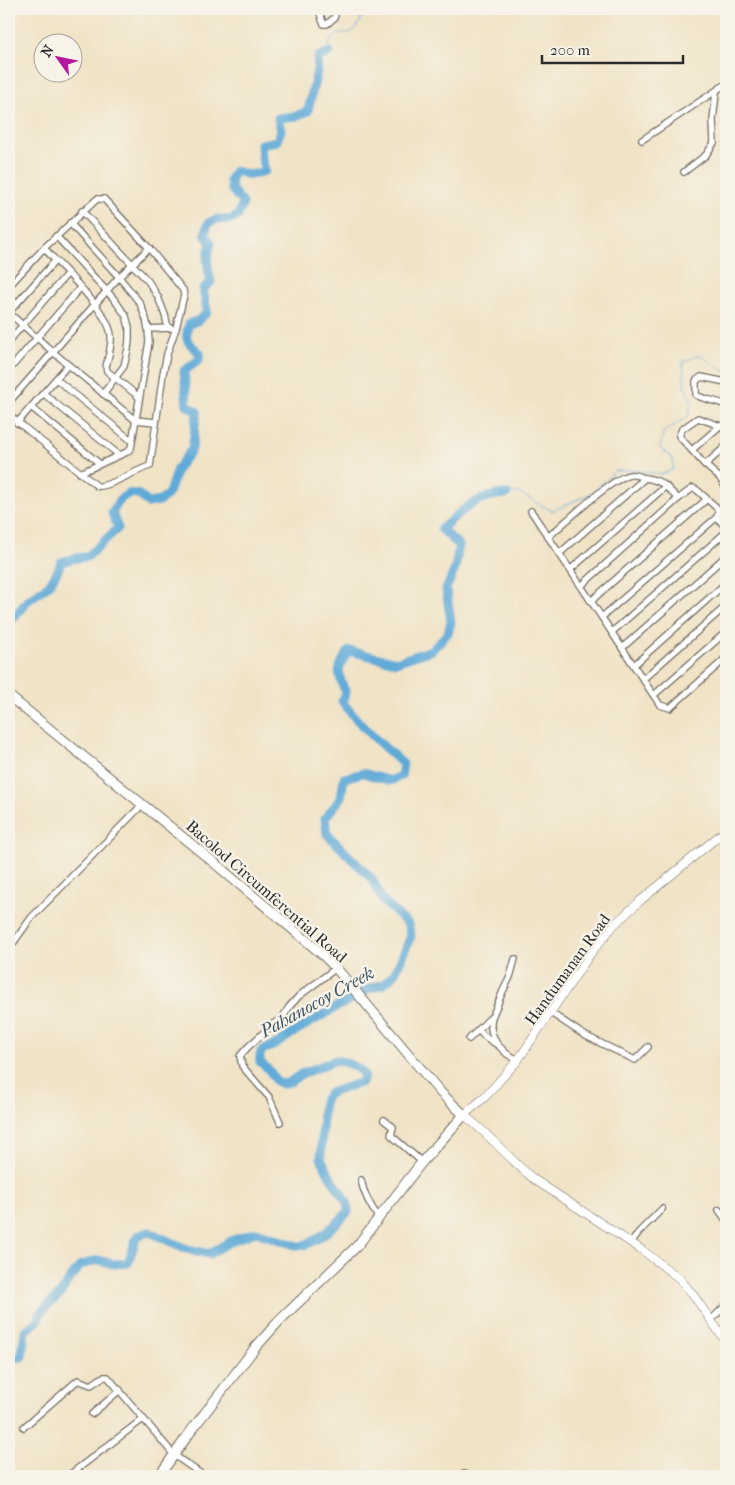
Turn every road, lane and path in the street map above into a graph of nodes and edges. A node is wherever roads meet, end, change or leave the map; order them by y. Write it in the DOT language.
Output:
graph roads {
  1 [pos="319,9"];
  2 [pos="337,9"];
  3 [pos="726,84"];
  4 [pos="716,92"];
  5 [pos="642,140"];
  6 [pos="684,172"];
  7 [pos="82,212"];
  8 [pos="70,223"];
  9 [pos="56,236"];
  10 [pos="44,248"];
  11 [pos="149,248"];
  12 [pos="55,261"];
  13 [pos="132,264"];
  14 [pos="67,274"];
  15 [pos="119,277"];
  16 [pos="9,286"];
  17 [pos="80,288"];
  18 [pos="107,291"];
  19 [pos="95,304"];
  20 [pos="9,313"];
  21 [pos="22,325"];
  22 [pos="168,328"];
  23 [pos="176,328"];
  24 [pos="148,329"];
  25 [pos="37,337"];
  26 [pos="9,341"];
  27 [pos="53,352"];
  28 [pos="68,365"];
  29 [pos="9,370"];
  30 [pos="56,379"];
  31 [pos="116,379"];
  32 [pos="726,382"];
  33 [pos="43,393"];
  34 [pos="103,394"];
  35 [pos="139,397"];
  36 [pos="9,402"];
  37 [pos="726,405"];
  38 [pos="31,407"];
  39 [pos="9,416"];
  40 [pos="135,420"];
  41 [pos="18,422"];
  42 [pos="156,422"];
  43 [pos="723,427"];
  44 [pos="132,441"];
  45 [pos="726,446"];
  46 [pos="692,450"];
  47 [pos="120,456"];
  48 [pos="100,464"];
  49 [pos="705,465"];
  50 [pos="80,473"];
  51 [pos="726,473"];
  52 [pos="646,478"];
  53 [pos="720,478"];
  54 [pos="666,486"];
  55 [pos="726,488"];
  56 [pos="678,499"];
  57 [pos="707,499"];
  58 [pos="531,511"];
  59 [pos="717,517"];
  60 [pos="726,530"];
  61 [pos="548,537"];
  62 [pos="560,554"];
  63 [pos="726,556"];
  64 [pos="571,569"];
  65 [pos="726,583"];
  66 [pos="581,586"];
  67 [pos="591,601"];
  68 [pos="726,606"];
  69 [pos="602,617"];
  70 [pos="612,632"];
  71 [pos="726,632"];
  72 [pos="622,648"];
  73 [pos="726,658"];
  74 [pos="634,665"];
  75 [pos="643,679"];
  76 [pos="654,695"];
  77 [pos="9,696"];
  78 [pos="142,805"];
  79 [pos="726,830"];
  80 [pos="9,950"];
  81 [pos="515,959"];
  82 [pos="336,968"];
  83 [pos="551,1012"];
  84 [pos="493,1015"];
  85 [pos="478,1030"];
  86 [pos="469,1038"];
  87 [pos="499,1046"];
  88 [pos="648,1048"];
  89 [pos="518,1060"];
  90 [pos="464,1115"];
  91 [pos="384,1120"];
  92 [pos="280,1122"];
  93 [pos="422,1162"];
  94 [pos="361,1180"];
  95 [pos="662,1209"];
  96 [pos="719,1210"];
  97 [pos="379,1218"];
  98 [pos="726,1220"];
  99 [pos="631,1243"];
  100 [pos="726,1304"];
  101 [pos="711,1320"];
  102 [pos="726,1342"];
  103 [pos="120,1390"];
  104 [pos="92,1414"];
  105 [pos="143,1419"];
  106 [pos="24,1427"];
  107 [pos="174,1455"];
  108 [pos="68,1476"];
  109 [pos="158,1476"];
  110 [pos="204,1476"];
  111 [pos="458,1476"];
  112 [pos="469,1476"];
  1 -- 2 [label="street"];
  3 -- 4 [label="street"];
  4 -- 5 [label="street"];
  4 -- 6 [label="street"];
  7 -- 8 [label="street"];
  7 -- 11 [label="street"];
  7 -- 13 [label="street"];
  8 -- 9 [label="street"];
  8 -- 15 [label="street"];
  9 -- 10 [label="street"];
  9 -- 18 [label="street"];
  10 -- 12 [label="street"];
  10 -- 16 [label="street"];
  11 -- 13 [label="street"];
  11 -- 23 [label="street"];
  12 -- 14 [label="street"];
  12 -- 20 [label="street"];
  13 -- 15 [label="street"];
  13 -- 22 [label="street"];
  14 -- 17 [label="street"];
  14 -- 21 [label="street"];
  15 -- 18 [label="street"];
  15 -- 24 [label="street"];
  17 -- 19 [label="street"];
  17 -- 25 [label="street"];
  18 -- 19 [label="street"];
  18 -- 31 [label="street"];
  19 -- 27 [label="street"];
  19 -- 31 [label="street"];
  20 -- 21 [label="street"];
  21 -- 25 [label="street"];
  21 -- 26 [label="street"];
  22 -- 23 [label="street"];
  22 -- 24 [label="street"];
  23 -- 42 [label="street"];
  24 -- 35 [label="street"];
  25 -- 27 [label="street"];
  25 -- 29 [label="street"];
  27 -- 28 [label="street"];
  27 -- 36 [label="street"];
  28 -- 30 [label="street"];
  28 -- 34 [label="street"];
  30 -- 33 [label="street"];
  30 -- 44 [label="street"];
  31 -- 34 [label="street"];
  31 -- 35 [label="street"];
  32 -- 37 [label="street"];
  33 -- 38 [label="street"];
  33 -- 47 [label="street"];
  34 -- 40 [label="street"];
  35 -- 40 [label="street"];
  38 -- 41 [label="street"];
  38 -- 48 [label="street"];
  39 -- 41 [label="street"];
  40 -- 42 [label="street"];
  40 -- 44 [label="street"];
  41 -- 50 [label="street"];
  42 -- 50 [label="street"];
  43 -- 46 [label="street"];
  43 -- 46 [label="street"];
  44 -- 47 [label="street"];
  45 -- 49 [label="street"];
  46 -- 49 [label="street"];
  47 -- 48 [label="street"];
  48 -- 50 [label="street"];
  49 -- 53 [label="street"];
  51 -- 53 [label="street"];
  52 -- 54 [label="street"];
  52 -- 61 [label="street"];
  52 -- 62 [label="street"];
  53 -- 55 [label="street"];
  54 -- 56 [label="street"];
  54 -- 64 [label="street"];
  56 -- 57 [label="street"];
  56 -- 66 [label="street"];
  57 -- 59 [label="street"];
  57 -- 67 [label="street"];
  58 -- 61 [label="street"];
  59 -- 60 [label="street"];
  59 -- 69 [label="street"];
  60 -- 70 [label="street"];
  61 -- 62 [label="street"];
  62 -- 64 [label="street"];
  63 -- 72 [label="street"];
  64 -- 66 [label="street"];
  65 -- 74 [label="street"];
  66 -- 67 [label="street"];
  67 -- 69 [label="street"];
  68 -- 75 [label="street"];
  69 -- 70 [label="street"];
  70 -- 72 [label="street"];
  71 -- 76 [label="street"];
  72 -- 74 [label="street"];
  73 -- 76 [label="street"];
  74 -- 75 [label="street"];
  75 -- 76 [label="street"];
  77 -- 78 [label="main road, Bacolod Circumferential Road"];
  78 -- 80 [label="street"];
  78 -- 82 [label="main road, Bacolod Circumferential Road"];
  79 -- 83 [label="street, Handumanan Road"];
  81 -- 84 [label="street"];
  82 -- 90 [label="main road, Bacolod Circumferential Road"];
  82 -- 92 [label="street"];
  83 -- 88 [label="street"];
  83 -- 89 [label="street, Handumanan Road"];
  84 -- 85 [label="street"];
  84 -- 87 [label="street"];
  85 -- 86 [label="street"];
  85 -- 87 [label="street"];
  87 -- 89 [label="street"];
  89 -- 90 [label="street, Handumanan Road"];
  90 -- 93 [label="main road"];
  90 -- 99 [label="street"];
  91 -- 93 [label="street"];
  93 -- 97 [label="main road"];
  94 -- 97 [label="street"];
  95 -- 99 [label="street"];
  96 -- 98 [label="street"];
  97 -- 107 [label="main road"];
  99 -- 101 [label="street"];
  100 -- 101 [label="street"];
  101 -- 102 [label="street"];
  103 -- 104 [label="street"];
  103 -- 105 [label="street"];
  103 -- 106 [label="street"];
  105 -- 107 [label="street"];
  105 -- 108 [label="street"];
  107 -- 109 [label="main road"];
  107 -- 110 [label="street"];
  111 -- 112 [label="street"];
}
